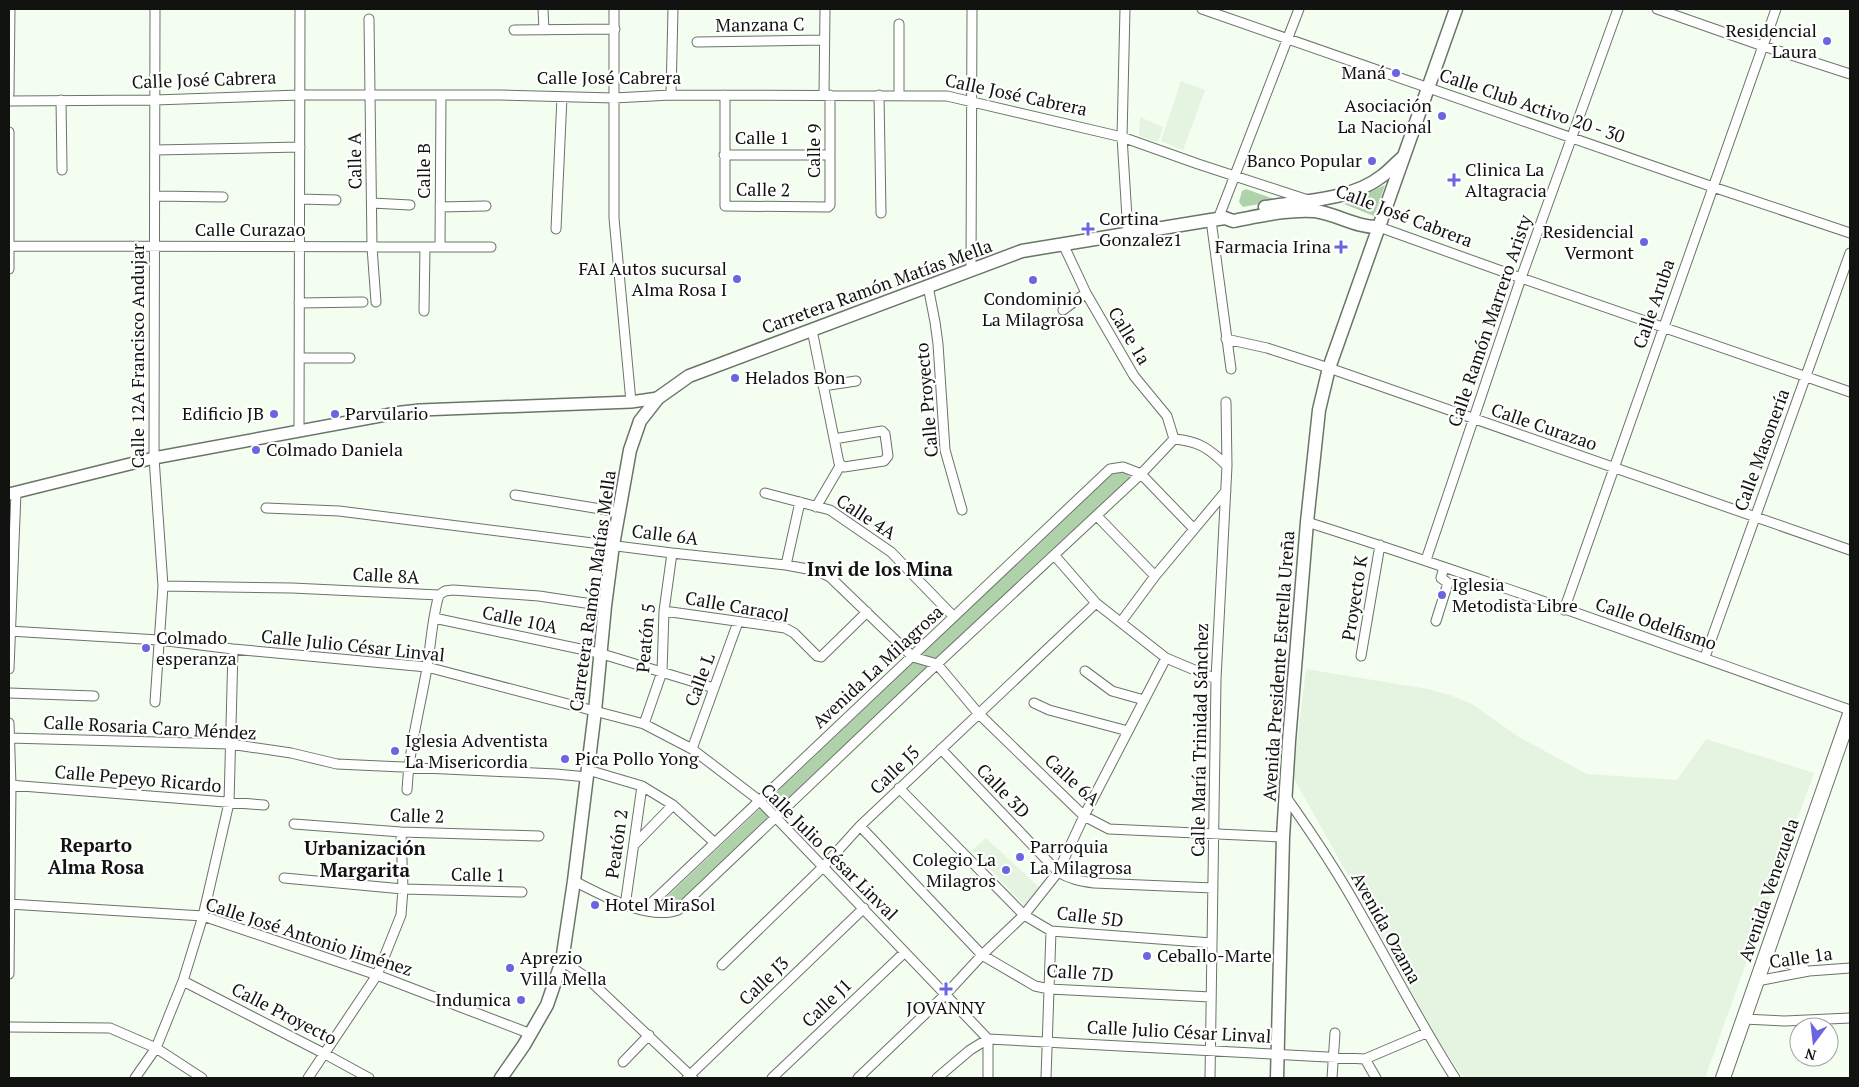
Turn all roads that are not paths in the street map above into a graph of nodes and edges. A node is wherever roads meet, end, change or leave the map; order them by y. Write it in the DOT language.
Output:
graph roads {
  1 [pos="10,9"];
  2 [pos="155,9"];
  3 [pos="300,9"];
  4 [pos="543,9"];
  5 [pos="614,9"];
  6 [pos="672,9"];
  7 [pos="825,9"];
  8 [pos="972,9"];
  9 [pos="1125,9"];
  10 [pos="1202,9"];
  11 [pos="1299,9"];
  12 [pos="1456,9"];
  13 [pos="1618,9"];
  14 [pos="1658,9"];
  15 [pos="1776,9"];
  16 [pos="369,19"];
  17 [pos="900,24"];
  18 [pos="615,29"];
  19 [pos="514,30"];
  20 [pos="544,30"];
  21 [pos="1288,39"];
  22 [pos="824,40"];
  23 [pos="697,42"];
  24 [pos="1763,46"];
  25 [pos="1850,74"];
  26 [pos="1428,86"];
  27 [pos="9,94"];
  28 [pos="300,95"];
  29 [pos="370,95"];
  30 [pos="441,95"];
  31 [pos="671,95"];
  32 [pos="725,95"];
  33 [pos="827,95"];
  34 [pos="879,95"];
  35 [pos="899,95"];
  36 [pos="562,97"];
  37 [pos="614,98"];
  38 [pos="62,100"];
  39 [pos="156,100"];
  40 [pos="972,100"];
  41 [pos="9,101"];
  42 [pos="9,132"];
  43 [pos="1122,137"];
  44 [pos="1572,138"];
  45 [pos="300,148"];
  46 [pos="155,150"];
  47 [pos="724,155"];
  48 [pos="830,155"];
  49 [pos="1404,156"];
  50 [pos="62,170"];
  51 [pos="1234,175"];
  52 [pos="1713,187"];
  53 [pos="155,196"];
  54 [pos="223,197"];
  55 [pos="300,199"];
  56 [pos="336,200"];
  57 [pos="1309,200"];
  58 [pos="372,203"];
  59 [pos="410,204"];
  60 [pos="486,206"];
  61 [pos="440,207"];
  62 [pos="829,207"];
  63 [pos="881,213"];
  64 [pos="1218,219"];
  65 [pos="1379,228"];
  66 [pos="556,229"];
  67 [pos="1850,233"];
  68 [pos="1128,234"];
  69 [pos="1063,244"];
  70 [pos="9,246"];
  71 [pos="154,246"];
  72 [pos="300,247"];
  73 [pos="372,247"];
  74 [pos="425,247"];
  75 [pos="440,247"];
  76 [pos="491,247"];
  77 [pos="1850,253"];
  78 [pos="9,269"];
  79 [pos="971,271"];
  80 [pos="1521,278"];
  81 [pos="928,286"];
  82 [pos="1086,293"];
  83 [pos="363,302"];
  84 [pos="376,302"];
  85 [pos="299,303"];
  86 [pos="1063,310"];
  87 [pos="424,311"];
  88 [pos="1663,327"];
  89 [pos="812,330"];
  90 [pos="1226,338"];
  91 [pos="299,358"];
  92 [pos="350,358"];
  93 [pos="1329,368"];
  94 [pos="1231,369"];
  95 [pos="1806,376"];
  96 [pos="856,380"];
  97 [pos="823,386"];
  98 [pos="1850,392"];
  99 [pos="658,398"];
  100 [pos="631,402"];
  101 [pos="1226,402"];
  102 [pos="1473,419"];
  103 [pos="299,430"];
  104 [pos="834,439"];
  105 [pos="1174,439"];
  106 [pos="154,458"];
  107 [pos="840,466"];
  108 [pos="1227,466"];
  109 [pos="1614,468"];
  110 [pos="1141,474"];
  111 [pos="1226,491"];
  112 [pos="764,492"];
  113 [pos="12,493"];
  114 [pos="515,496"];
  115 [pos="800,502"];
  116 [pos="816,507"];
  117 [pos="266,508"];
  118 [pos="962,510"];
  119 [pos="619,512"];
  120 [pos="1097,516"];
  121 [pos="1756,517"];
  122 [pos="1308,522"];
  123 [pos="1194,529"];
  124 [pos="613,545"];
  125 [pos="1380,545"];
  126 [pos="1850,550"];
  127 [pos="672,553"];
  128 [pos="1055,556"];
  129 [pos="1426,560"];
  130 [pos="786,565"];
  131 [pos="1444,567"];
  132 [pos="1155,576"];
  133 [pos="163,586"];
  134 [pos="439,595"];
  135 [pos="1096,603"];
  136 [pos="605,606"];
  137 [pos="1564,610"];
  138 [pos="664,611"];
  139 [pos="867,612"];
  140 [pos="954,617"];
  141 [pos="434,618"];
  142 [pos="1436,621"];
  143 [pos="738,622"];
  144 [pos="1120,622"];
  145 [pos="10,631"];
  146 [pos="159,640"];
  147 [pos="233,650"];
  148 [pos="599,653"];
  149 [pos="1361,656"];
  150 [pos="913,657"];
  151 [pos="1705,657"];
  152 [pos="1166,658"];
  153 [pos="937,664"];
  154 [pos="428,667"];
  155 [pos="9,669"];
  156 [pos="1085,671"];
  157 [pos="662,672"];
  158 [pos="1216,679"];
  159 [pos="714,688"];
  160 [pos="9,693"];
  161 [pos="94,696"];
  162 [pos="1144,700"];
  163 [pos="155,702"];
  164 [pos="1034,703"];
  165 [pos="595,711"];
  166 [pos="1850,712"];
  167 [pos="978,713"];
  168 [pos="9,723"];
  169 [pos="644,724"];
  170 [pos="1128,731"];
  171 [pos="9,738"];
  172 [pos="230,744"];
  173 [pos="692,749"];
  174 [pos="940,749"];
  175 [pos="408,767"];
  176 [pos="587,774"];
  177 [pos="10,785"];
  178 [pos="642,786"];
  179 [pos="899,788"];
  180 [pos="408,790"];
  181 [pos="1286,796"];
  182 [pos="760,801"];
  183 [pos="229,803"];
  184 [pos="264,805"];
  185 [pos="673,805"];
  186 [pos="1084,816"];
  187 [pos="776,818"];
  188 [pos="294,824"];
  189 [pos="860,826"];
  190 [pos="402,832"];
  191 [pos="1214,834"];
  192 [pos="539,836"];
  193 [pos="1283,837"];
  194 [pos="715,843"];
  195 [pos="634,845"];
  196 [pos="823,867"];
  197 [pos="1058,872"];
  198 [pos="284,878"];
  199 [pos="574,881"];
  200 [pos="1214,888"];
  201 [pos="403,889"];
  202 [pos="522,892"];
  203 [pos="9,904"];
  204 [pos="625,906"];
  205 [pos="864,908"];
  206 [pos="644,910"];
  207 [pos="1024,915"];
  208 [pos="203,916"];
  209 [pos="1051,931"];
  210 [pos="1212,943"];
  211 [pos="905,952"];
  212 [pos="982,955"];
  213 [pos="1766,956"];
  214 [pos="562,960"];
  215 [pos="722,965"];
  216 [pos="1850,968"];
  217 [pos="1808,971"];
  218 [pos="9,974"];
  219 [pos="377,975"];
  220 [pos="183,981"];
  221 [pos="1757,981"];
  222 [pos="1049,989"];
  223 [pos="946,994"];
  224 [pos="1211,996"];
  225 [pos="1850,1018"];
  226 [pos="1744,1019"];
  227 [pos="9,1027"];
  228 [pos="1335,1033"];
  229 [pos="1426,1033"];
  230 [pos="531,1034"];
  231 [pos="649,1035"];
  232 [pos="988,1038"];
  233 [pos="1049,1041"];
  234 [pos="156,1048"];
  235 [pos="1210,1051"];
  236 [pos="325,1054"];
  237 [pos="1278,1054"];
  238 [pos="1333,1059"];
  239 [pos="1365,1060"];
  240 [pos="623,1062"];
  241 [pos="690,1077"];
  242 [pos="135,1078"];
  243 [pos="202,1078"];
  244 [pos="308,1078"];
  245 [pos="369,1078"];
  246 [pos="501,1078"];
  247 [pos="772,1078"];
  248 [pos="858,1078"];
  249 [pos="937,1078"];
  250 [pos="988,1078"];
  251 [pos="1046,1078"];
  252 [pos="1210,1078"];
  253 [pos="1277,1078"];
  254 [pos="1332,1078"];
  255 [pos="1376,1078"];
  256 [pos="1455,1078"];
  257 [pos="1723,1078"];
  1 -- 27 [label="street"];
  2 -- 39 [label="street, Calle 12A Francisco Andujar"];
  3 -- 28 [label="street"];
  4 -- 20 [label="street"];
  5 -- 18 [label="street"];
  6 -- 31 [label="street"];
  7 -- 22 [label="street, Calle 9"];
  8 -- 40 [label="street"];
  9 -- 43 [label="street"];
  10 -- 21 [label="street, Calle Club Activo 20 - 30"];
  11 -- 21 [label="street"];
  12 -- 26 [label="main road, Avenida Presidente Estrella Ureña"];
  13 -- 44 [label="street, Calle Ramón Marrero Aristy"];
  14 -- 24 [label="street"];
  15 -- 24 [label="street, Calle Aruba"];
  16 -- 29 [label="street, Calle A"];
  17 -- 35 [label="street"];
  18 -- 20 [label="street"];
  18 -- 37 [label="street"];
  19 -- 20 [label="street"];
  21 -- 26 [label="street, Calle Club Activo 20 - 30"];
  21 -- 51 [label="street"];
  22 -- 23 [label="street, Manzana C"];
  22 -- 33 [label="street, Calle 9"];
  24 -- 25 [label="street"];
  24 -- 52 [label="street, Calle Aruba"];
  26 -- 44 [label="street, Calle Club Activo 20 - 30"];
  26 -- 49 [label="main road, Avenida Presidente Estrella Ureña"];
  28 -- 29 [label="street, Calle José Cabrera"];
  28 -- 39 [label="street, Calle José Cabrera"];
  28 -- 45 [label="street"];
  29 -- 30 [label="street, Calle José Cabrera"];
  29 -- 58 [label="street, Calle A"];
  30 -- 36 [label="street, Calle José Cabrera"];
  30 -- 61 [label="street, Calle B"];
  31 -- 32 [label="street, Calle José Cabrera"];
  31 -- 37 [label="street, Calle José Cabrera"];
  32 -- 33 [label="street, Calle José Cabrera"];
  32 -- 47 [label="street"];
  33 -- 34 [label="street, Calle José Cabrera"];
  33 -- 48 [label="street, Calle 9"];
  34 -- 35 [label="street, Calle José Cabrera"];
  34 -- 63 [label="street"];
  35 -- 40 [label="street, Calle José Cabrera"];
  36 -- 37 [label="street, Calle José Cabrera"];
  36 -- 66 [label="street"];
  37 -- 100 [label="street"];
  38 -- 39 [label="street, Calle José Cabrera"];
  38 -- 41 [label="street, Calle José Cabrera"];
  38 -- 50 [label="street"];
  39 -- 46 [label="street, Calle 12A Francisco Andujar"];
  40 -- 43 [label="street, Calle José Cabrera"];
  40 -- 79 [label="street"];
  42 -- 70 [label="street"];
  43 -- 51 [label="street, Calle José Cabrera"];
  43 -- 68 [label="street"];
  44 -- 52 [label="street, Calle Club Activo 20 - 30"];
  44 -- 80 [label="street, Calle Ramón Marrero Aristy"];
  45 -- 46 [label="street"];
  45 -- 55 [label="street"];
  46 -- 53 [label="street, Calle 12A Francisco Andujar"];
  47 -- 48 [label="street, Calle 1"];
  47 -- 62 [label="street, Calle 2"];
  48 -- 62 [label="street, Calle 9"];
  49 -- 57 [label="main road, Carretera Ramón Matías Mella"];
  49 -- 65 [label="main road, Avenida Presidente Estrella Ureña"];
  51 -- 57 [label="street, Calle José Cabrera"];
  51 -- 64 [label="street"];
  52 -- 67 [label="street, Calle Club Activo 20 - 30"];
  52 -- 88 [label="street, Calle Aruba"];
  53 -- 54 [label="street"];
  53 -- 71 [label="street, Calle 12A Francisco Andujar"];
  55 -- 56 [label="street"];
  55 -- 72 [label="street"];
  57 -- 64 [label="main road, Carretera Ramón Matías Mella"];
  57 -- 65 [label="main road, Calle José Cabrera"];
  58 -- 59 [label="street"];
  58 -- 73 [label="street, Calle A"];
  60 -- 61 [label="street"];
  61 -- 75 [label="street, Calle B"];
  64 -- 65 [label="main road, Carretera Ramón Matías Mella"];
  64 -- 68 [label="main road, Carretera Ramón Matías Mella"];
  64 -- 90 [label="street"];
  65 -- 80 [label="street, Calle José Cabrera"];
  65 -- 93 [label="main road, Avenida Presidente Estrella Ureña"];
  68 -- 69 [label="main road, Carretera Ramón Matías Mella"];
  69 -- 79 [label="main road, Carretera Ramón Matías Mella"];
  69 -- 82 [label="street, Calle 1a"];
  70 -- 71 [label="street, Calle Curazao"];
  70 -- 78 [label="street"];
  71 -- 72 [label="street, Calle Curazao"];
  71 -- 106 [label="street, Calle 12A Francisco Andujar"];
  72 -- 73 [label="street, Calle Curazao"];
  72 -- 85 [label="street"];
  73 -- 74 [label="street, Calle Curazao"];
  73 -- 84 [label="street, Calle A"];
  74 -- 75 [label="street, Calle Curazao"];
  74 -- 87 [label="street"];
  75 -- 76 [label="street, Calle Curazao"];
  77 -- 95 [label="street, Calle Masonería"];
  79 -- 81 [label="main road, Carretera Ramón Matías Mella"];
  80 -- 88 [label="street, Calle José Cabrera"];
  80 -- 102 [label="street, Calle Ramón Marrero Aristy"];
  81 -- 89 [label="main road, Carretera Ramón Matías Mella"];
  81 -- 118 [label="street, Calle Proyecto"];
  82 -- 86 [label="street"];
  82 -- 105 [label="street, Calle 1a"];
  83 -- 85 [label="street"];
  85 -- 91 [label="street"];
  88 -- 95 [label="street, Calle José Cabrera"];
  88 -- 109 [label="street, Calle Aruba"];
  89 -- 97 [label="street"];
  89 -- 99 [label="main road, Carretera Ramón Matías Mella"];
  90 -- 93 [label="street, Calle Curazao"];
  90 -- 94 [label="street"];
  91 -- 92 [label="street"];
  91 -- 103 [label="street"];
  93 -- 102 [label="street, Calle Curazao"];
  93 -- 122 [label="main road, Avenida Presidente Estrella Ureña"];
  95 -- 98 [label="street, Calle José Cabrera"];
  95 -- 121 [label="street, Calle Masonería"];
  96 -- 97 [label="street"];
  97 -- 104 [label="street"];
  99 -- 100 [label="street"];
  99 -- 119 [label="main road, Carretera Ramón Matías Mella"];
  100 -- 103 [label="street"];
  101 -- 108 [label="street, Calle María Trinidad Sánchez"];
  102 -- 109 [label="street, Calle Curazao"];
  102 -- 129 [label="street, Calle Ramón Marrero Aristy"];
  103 -- 106 [label="street"];
  104 -- 107 [label="street"];
  104 -- 107 [label="street"];
  105 -- 108 [label="street"];
  105 -- 110 [label="street"];
  106 -- 113 [label="street"];
  106 -- 133 [label="street, Calle 12A Francisco Andujar"];
  107 -- 116 [label="street"];
  108 -- 111 [label="street, Calle María Trinidad Sánchez"];
  109 -- 121 [label="street, Calle Curazao"];
  109 -- 137 [label="street, Calle Aruba"];
  110 -- 120 [label="street"];
  110 -- 123 [label="street"];
  110 -- 140 [label="street, Avenida La Milagrosa"];
  111 -- 123 [label="street"];
  111 -- 158 [label="street, Calle María Trinidad Sánchez"];
  112 -- 115 [label="street, Calle 4A"];
  113 -- 145 [label="street"];
  114 -- 119 [label="street"];
  115 -- 116 [label="street, Calle 4A"];
  115 -- 130 [label="street"];
  116 -- 140 [label="street, Calle 4A"];
  117 -- 124 [label="street, Calle 6A"];
  119 -- 124 [label="main road, Carretera Ramón Matías Mella"];
  120 -- 128 [label="street"];
  120 -- 132 [label="street"];
  121 -- 126 [label="street, Calle Curazao"];
  121 -- 151 [label="street, Calle Masonería"];
  122 -- 125 [label="street, Calle Odelfismo"];
  122 -- 181 [label="main road, Avenida Presidente Estrella Ureña"];
  123 -- 132 [label="street"];
  124 -- 127 [label="street, Calle 6A"];
  124 -- 136 [label="main road, Carretera Ramón Matías Mella"];
  125 -- 129 [label="street, Calle Odelfismo"];
  125 -- 149 [label="street, Proyecto K"];
  127 -- 130 [label="street, Calle 6A"];
  127 -- 138 [label="street, Peatón 5"];
  128 -- 135 [label="street"];
  128 -- 153 [label="street"];
  129 -- 131 [label="street, Calle Odelfismo"];
  130 -- 139 [label="street, Calle 6A"];
  131 -- 137 [label="street, Calle Odelfismo"];
  131 -- 142 [label="street"];
  132 -- 144 [label="street"];
  133 -- 134 [label="street, Calle 8A"];
  133 -- 146 [label="street, Calle 12A Francisco Andujar"];
  134 -- 136 [label="street, Calle 8A"];
  134 -- 141 [label="street"];
  135 -- 144 [label="street"];
  135 -- 167 [label="street, Calle J5"];
  136 -- 148 [label="main road, Carretera Ramón Matías Mella"];
  137 -- 151 [label="street, Calle Odelfismo"];
  138 -- 143 [label="street, Calle Caracol"];
  138 -- 157 [label="street, Peatón 5"];
  139 -- 143 [label="street, Calle Caracol"];
  139 -- 150 [label="street, Calle 6A"];
  140 -- 150 [label="street, Avenida La Milagrosa"];
  141 -- 148 [label="street, Calle 10A"];
  141 -- 154 [label="street"];
  143 -- 159 [label="street, Calle L"];
  144 -- 152 [label="street"];
  145 -- 146 [label="street, Calle Julio César Linval"];
  145 -- 155 [label="street"];
  146 -- 147 [label="street, Calle Julio César Linval"];
  146 -- 163 [label="street, Calle 12A Francisco Andujar"];
  147 -- 154 [label="street, Calle Julio César Linval"];
  147 -- 172 [label="street"];
  148 -- 157 [label="street, Calle 10A"];
  148 -- 165 [label="main road, Carretera Ramón Matías Mella"];
  150 -- 153 [label="street, Calle 6A"];
  150 -- 182 [label="street, Avenida La Milagrosa"];
  151 -- 166 [label="street, Calle Odelfismo"];
  152 -- 158 [label="street"];
  152 -- 162 [label="street"];
  153 -- 167 [label="street, Calle 6A"];
  153 -- 187 [label="street"];
  154 -- 165 [label="street, Calle Julio César Linval"];
  154 -- 175 [label="street"];
  156 -- 162 [label="street"];
  157 -- 159 [label="street, Calle 10A"];
  157 -- 169 [label="street, Peatón 5"];
  158 -- 191 [label="street, Calle María Trinidad Sánchez"];
  159 -- 173 [label="street, Calle L"];
  160 -- 161 [label="street"];
  162 -- 170 [label="street"];
  164 -- 170 [label="street"];
  165 -- 169 [label="street, Calle Julio César Linval"];
  165 -- 176 [label="main road, Carretera Ramón Matías Mella"];
  166 -- 213 [label="main road, Avenida Venezuela"];
  167 -- 174 [label="street, Calle J5"];
  167 -- 186 [label="street, Calle 6A"];
  168 -- 171 [label="street"];
  169 -- 173 [label="street, Calle Julio César Linval"];
  170 -- 186 [label="street"];
  171 -- 172 [label="street, Calle Rosaria Caro Méndez"];
  171 -- 177 [label="street"];
  172 -- 175 [label="street, Calle Rosaria Caro Méndez"];
  172 -- 183 [label="street"];
  173 -- 182 [label="street, Calle Julio César Linval"];
  174 -- 179 [label="street, Calle J5"];
  174 -- 197 [label="street, Calle 3D"];
  175 -- 176 [label="street, Calle Rosaria Caro Méndez"];
  175 -- 180 [label="street"];
  176 -- 178 [label="street, Calle Rosaria Caro Méndez"];
  176 -- 199 [label="main road, Carretera Ramón Matías Mella"];
  177 -- 183 [label="street, Calle Pepeyo Ricardo"];
  177 -- 203 [label="street"];
  178 -- 185 [label="street, Calle Rosaria Caro Méndez"];
  178 -- 195 [label="street, Peatón 2"];
  179 -- 189 [label="street, Calle J5"];
  179 -- 207 [label="street, Calle 5D"];
  181 -- 193 [label="main road, Avenida Presidente Estrella Ureña"];
  181 -- 229 [label="street, Avenida Ozama"];
  182 -- 187 [label="street, Calle Julio César Linval"];
  182 -- 194 [label="street, Avenida La Milagrosa"];
  183 -- 184 [label="street, Calle Pepeyo Ricardo"];
  183 -- 208 [label="street"];
  185 -- 194 [label="street, Calle Rosaria Caro Méndez"];
  185 -- 195 [label="street"];
  186 -- 191 [label="street, Calle 6A"];
  186 -- 197 [label="street"];
  187 -- 196 [label="street, Calle Julio César Linval"];
  187 -- 206 [label="street"];
  188 -- 190 [label="street, Calle 2"];
  189 -- 196 [label="street, Calle J5"];
  189 -- 212 [label="street, Calle 7D"];
  190 -- 192 [label="street, Calle 2"];
  190 -- 201 [label="street"];
  191 -- 193 [label="street, Calle 6A"];
  191 -- 200 [label="street, Calle María Trinidad Sánchez"];
  193 -- 237 [label="main road, Avenida Presidente Estrella Ureña"];
  194 -- 206 [label="street, Avenida La Milagrosa"];
  195 -- 204 [label="street, Peatón 2"];
  196 -- 205 [label="street, Calle Julio César Linval"];
  196 -- 215 [label="street, Calle J5"];
  197 -- 200 [label="street, Calle 3D"];
  197 -- 207 [label="street"];
  198 -- 201 [label="street, Calle 1"];
  199 -- 204 [label="street"];
  199 -- 214 [label="main road, Carretera Ramón Matías Mella"];
  200 -- 210 [label="street, Calle María Trinidad Sánchez"];
  201 -- 202 [label="street, Calle 1"];
  201 -- 219 [label="street"];
  203 -- 208 [label="street, Calle José Antonio Jiménez"];
  203 -- 218 [label="street"];
  204 -- 206 [label="street"];
  205 -- 211 [label="street, Calle Julio César Linval"];
  205 -- 241 [label="street, Calle J3"];
  207 -- 209 [label="street, Calle 5D"];
  207 -- 212 [label="street"];
  208 -- 219 [label="street, Calle José Antonio Jiménez"];
  208 -- 220 [label="street"];
  209 -- 210 [label="street, Calle 5D"];
  209 -- 222 [label="street"];
  210 -- 224 [label="street, Calle María Trinidad Sánchez"];
  211 -- 223 [label="street, Calle Julio César Linval"];
  211 -- 247 [label="street, Calle J1"];
  212 -- 222 [label="street, Calle 7D"];
  212 -- 223 [label="street"];
  213 -- 217 [label="street"];
  213 -- 221 [label="main road, Avenida Venezuela"];
  214 -- 230 [label="main road, Carretera Ramón Matías Mella"];
  214 -- 231 [label="street"];
  216 -- 217 [label="street, Calle 1a"];
  217 -- 221 [label="street, Calle 1a"];
  219 -- 230 [label="street, Calle José Antonio Jiménez"];
  219 -- 236 [label="street"];
  220 -- 234 [label="street"];
  220 -- 236 [label="street, Calle Proyecto"];
  221 -- 226 [label="main road, Avenida Venezuela"];
  222 -- 224 [label="street, Calle 7D"];
  222 -- 233 [label="street"];
  223 -- 232 [label="street, Calle Julio César Linval"];
  223 -- 248 [label="street"];
  224 -- 235 [label="street, Calle María Trinidad Sánchez"];
  225 -- 226 [label="street"];
  226 -- 257 [label="main road, Avenida Venezuela"];
  227 -- 234 [label="street"];
  228 -- 238 [label="street"];
  229 -- 239 [label="street, Calle Julio César Linval"];
  229 -- 256 [label="street, Avenida Ozama"];
  230 -- 246 [label="main road, Carretera Ramón Matías Mella"];
  231 -- 240 [label="street"];
  231 -- 241 [label="street"];
  232 -- 233 [label="street, Calle Julio César Linval"];
  232 -- 249 [label="street"];
  232 -- 250 [label="street"];
  233 -- 235 [label="street, Calle Julio César Linval"];
  233 -- 251 [label="street"];
  234 -- 242 [label="street"];
  234 -- 243 [label="street"];
  235 -- 237 [label="street, Calle Julio César Linval"];
  235 -- 252 [label="street, Calle María Trinidad Sánchez"];
  236 -- 244 [label="street"];
  236 -- 245 [label="street, Calle Proyecto"];
  237 -- 238 [label="street, Calle Julio César Linval"];
  237 -- 253 [label="main road, Avenida Presidente Estrella Ureña"];
  238 -- 239 [label="street, Calle Julio César Linval"];
  238 -- 254 [label="street"];
  239 -- 255 [label="street"];
}
